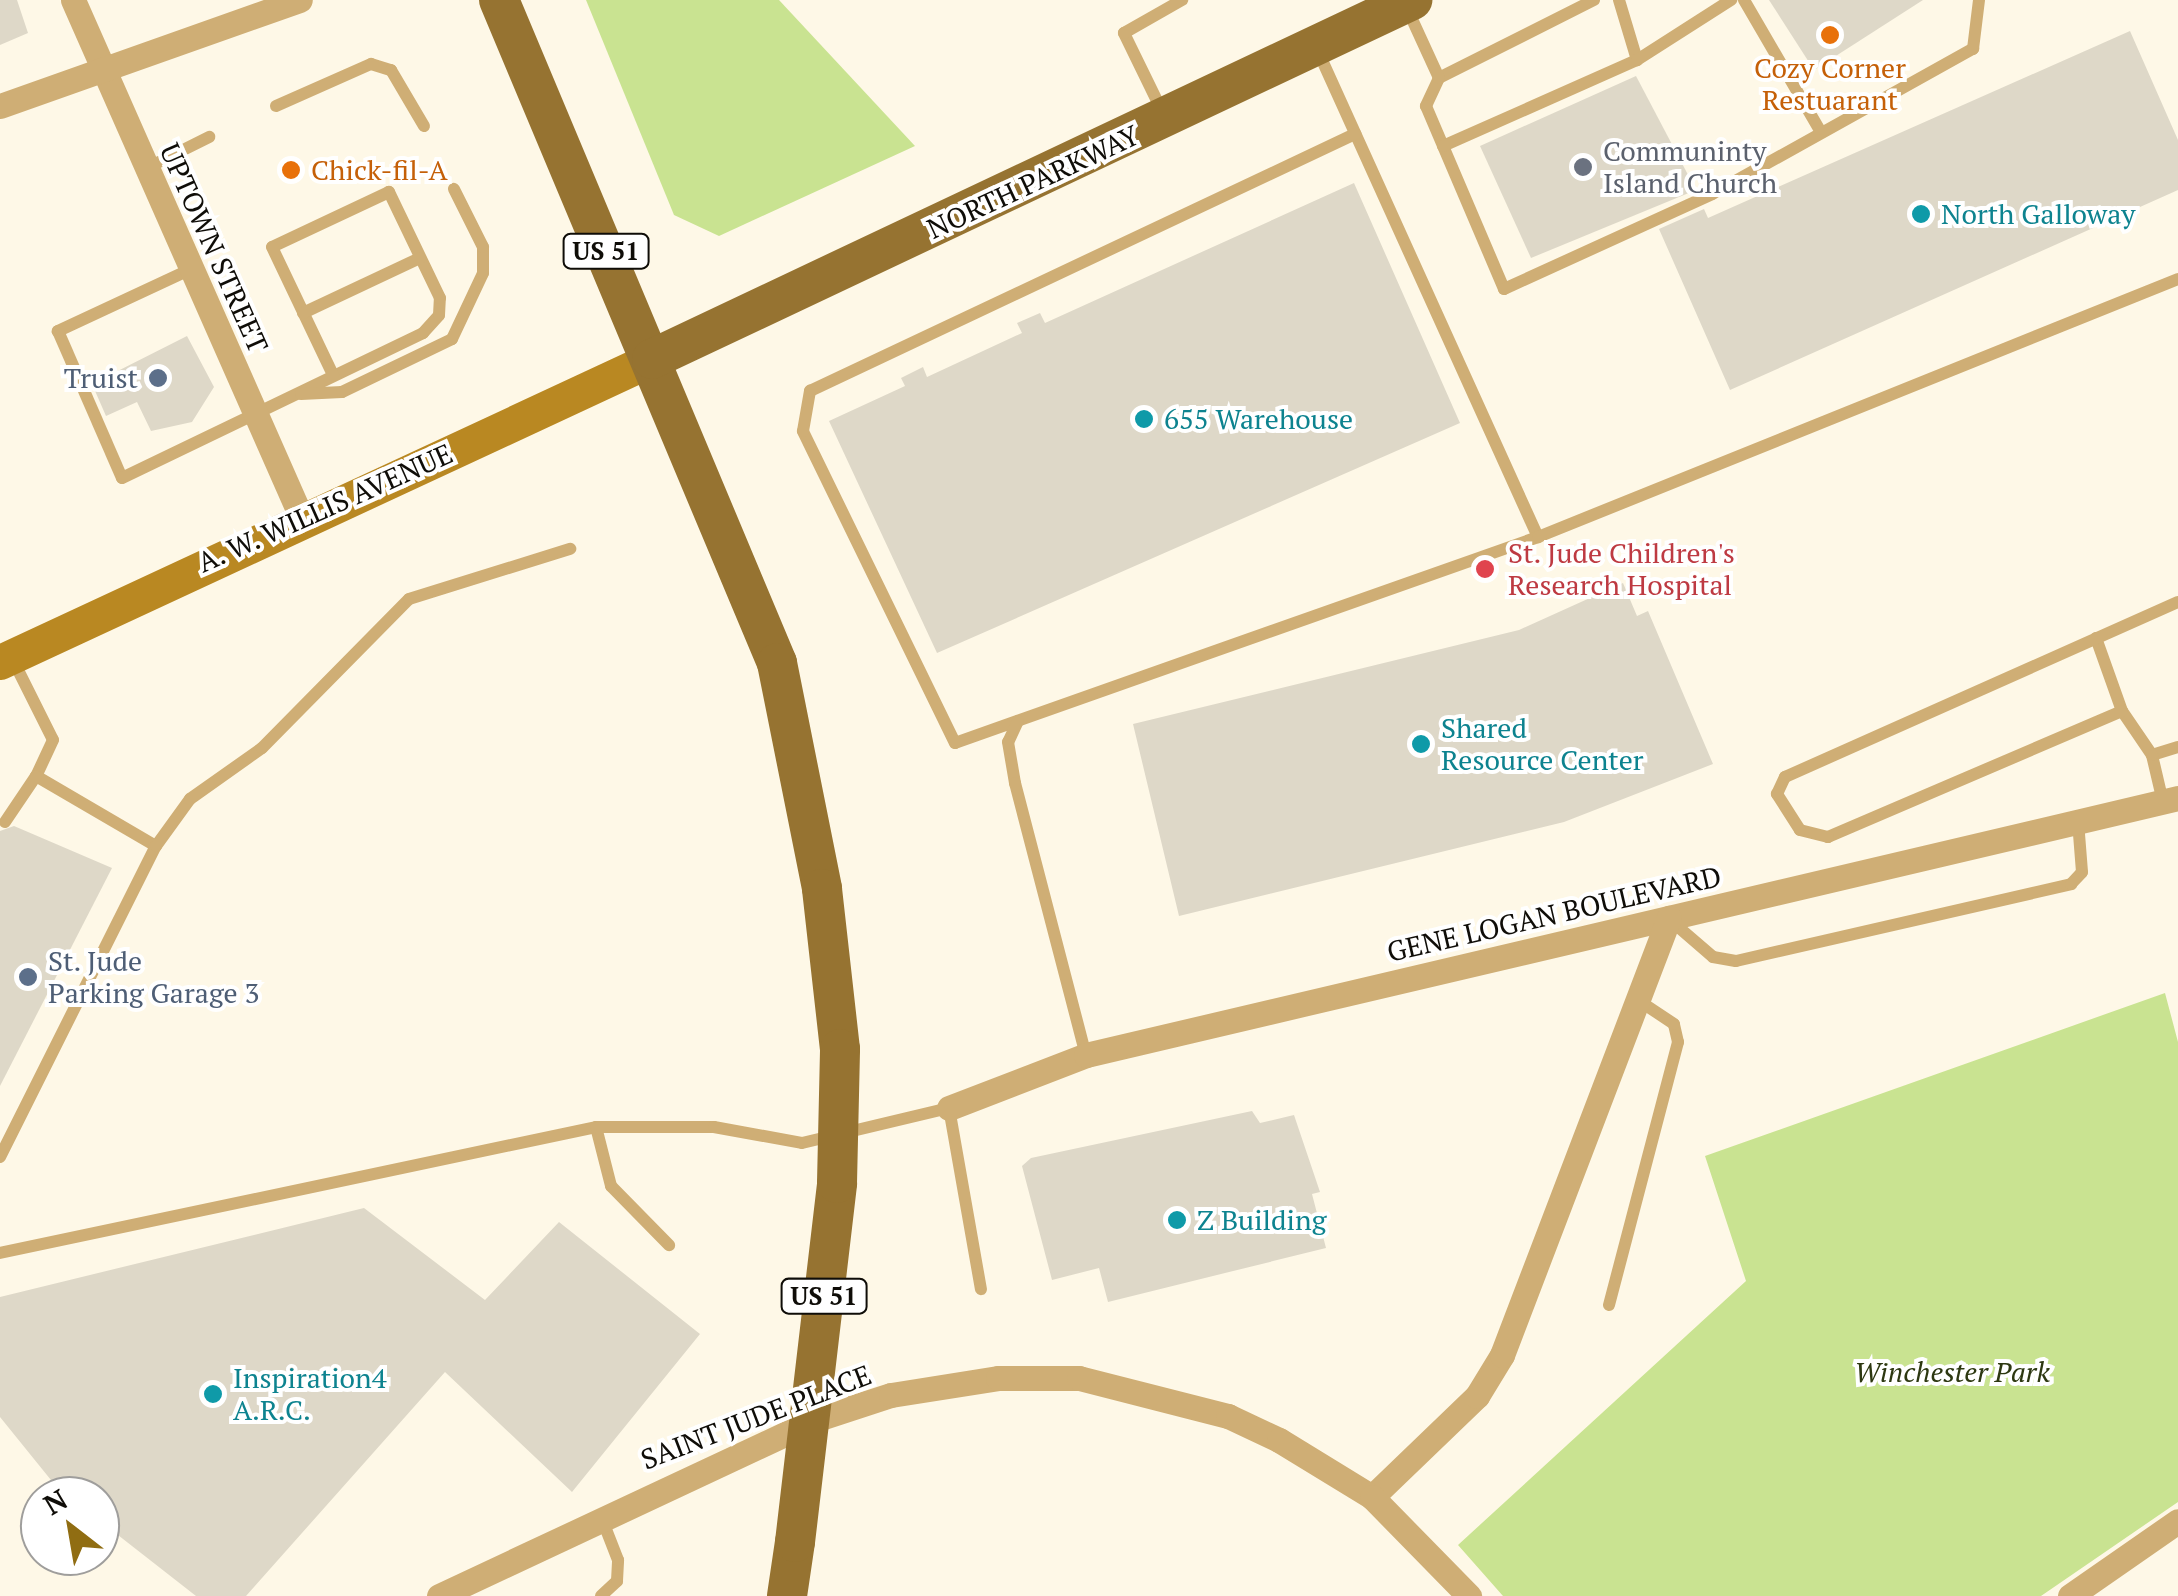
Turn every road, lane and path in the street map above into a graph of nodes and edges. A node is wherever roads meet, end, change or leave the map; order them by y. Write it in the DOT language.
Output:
graph roads {
  1 [pos="72,0"];
  2 [pos="300,0"];
  3 [pos="499,0"];
  4 [pos="1182,0"];
  5 [pos="1594,0"];
  6 [pos="1619,0"];
  7 [pos="1730,0"];
  8 [pos="1744,0"];
  9 [pos="1979,0"];
  10 [pos="1409,2"];
  11 [pos="1316,47"];
  12 [pos="1637,60"];
  13 [pos="103,70"];
  14 [pos="1439,78"];
  15 [pos="0,106"];
  16 [pos="276,106"];
  17 [pos="1167,121"];
  18 [pos="424,126"];
  19 [pos="1820,130"];
  20 [pos="1356,134"];
  21 [pos="209,137"];
  22 [pos="1443,146"];
  23 [pos="145,168"];
  24 [pos="454,189"];
  25 [pos="420,258"];
  26 [pos="188,270"];
  27 [pos="2178,279"];
  28 [pos="304,313"];
  29 [pos="652,359"];
  30 [pos="333,376"];
  31 [pos="293,394"];
  32 [pos="256,413"];
  33 [pos="302,519"];
  34 [pos="1538,537"];
  35 [pos="570,549"];
  36 [pos="2178,602"];
  37 [pos="2096,638"];
  38 [pos="6,659"];
  39 [pos="2122,711"];
  40 [pos="1018,721"];
  41 [pos="2178,747"];
  42 [pos="2152,754"];
  43 [pos="36,776"];
  44 [pos="2170,800"];
  45 [pos="2078,821"];
  46 [pos="5,822"];
  47 [pos="156,846"];
  48 [pos="1668,918"];
  49 [pos="1638,1000"];
  50 [pos="1086,1055"];
  51 [pos="950,1108"];
  52 [pos="596,1127"];
  53 [pos="0,1157"];
  54 [pos="669,1245"];
  55 [pos="0,1253"];
  56 [pos="981,1289"];
  57 [pos="1610,1305"];
  58 [pos="1372,1497"];
  59 [pos="600,1514"];
  60 [pos="2178,1521"];
  61 [pos="439,1596"];
  62 [pos="601,1596"];
  63 [pos="787,1596"];
  64 [pos="1469,1596"];
  65 [pos="2070,1596"];
  1 -- 13 [label="street, UPTOWN STREET"];
  2 -- 13 [label="street"];
  3 -- 29 [label="main road, US 51"];
  4 -- 17 [label="lane"];
  5 -- 14 [label="lane"];
  6 -- 12 [label="lane"];
  7 -- 12 [label="lane"];
  8 -- 19 [label="lane"];
  9 -- 19 [label="lane"];
  10 -- 11 [label="main road, NORTH PARKWAY"];
  10 -- 14 [label="lane"];
  11 -- 17 [label="main road, NORTH PARKWAY"];
  11 -- 20 [label="lane"];
  12 -- 22 [label="lane"];
  13 -- 15 [label="street"];
  13 -- 23 [label="street, UPTOWN STREET"];
  14 -- 22 [label="lane"];
  16 -- 18 [label="lane"];
  17 -- 29 [label="main road, NORTH PARKWAY"];
  19 -- 22 [label="lane"];
  20 -- 34 [label="lane"];
  20 -- 40 [label="lane"];
  21 -- 23 [label="lane"];
  23 -- 26 [label="street, UPTOWN STREET"];
  24 -- 31 [label="lane"];
  25 -- 28 [label="lane"];
  25 -- 28 [label="lane"];
  25 -- 30 [label="lane"];
  26 -- 32 [label="street, UPTOWN STREET"];
  26 -- 32 [label="lane"];
  27 -- 34 [label="lane"];
  28 -- 30 [label="lane"];
  29 -- 33 [label="main road, A. W. WILLIS AVENUE"];
  29 -- 63 [label="main road, US 51, bridge"];
  30 -- 31 [label="lane"];
  31 -- 32 [label="lane"];
  32 -- 33 [label="street, UPTOWN STREET"];
  33 -- 38 [label="main road, A. W. WILLIS AVENUE"];
  34 -- 40 [label="lane"];
  35 -- 47 [label="lane"];
  36 -- 37 [label="lane"];
  37 -- 39 [label="lane"];
  37 -- 39 [label="lane"];
  38 -- 43 [label="lane"];
  39 -- 42 [label="lane"];
  40 -- 50 [label="lane"];
  41 -- 42 [label="lane"];
  42 -- 44 [label="lane"];
  43 -- 46 [label="lane"];
  43 -- 47 [label="lane"];
  44 -- 45 [label="street, GENE LOGAN BOULEVARD"];
  45 -- 48 [label="street, GENE LOGAN BOULEVARD"];
  45 -- 48 [label="lane"];
  47 -- 53 [label="lane"];
  48 -- 49 [label="street"];
  48 -- 50 [label="street, GENE LOGAN BOULEVARD"];
  49 -- 57 [label="lane"];
  49 -- 58 [label="street"];
  50 -- 51 [label="street, GENE LOGAN BOULEVARD"];
  51 -- 52 [label="lane"];
  51 -- 56 [label="lane"];
  52 -- 54 [label="lane"];
  52 -- 55 [label="lane"];
  58 -- 59 [label="street, SAINT JUDE PLACE"];
  58 -- 64 [label="street, SAINT JUDE PLACE"];
  59 -- 61 [label="street, SAINT JUDE PLACE"];
  59 -- 62 [label="lane"];
  60 -- 65 [label="street"];
}
